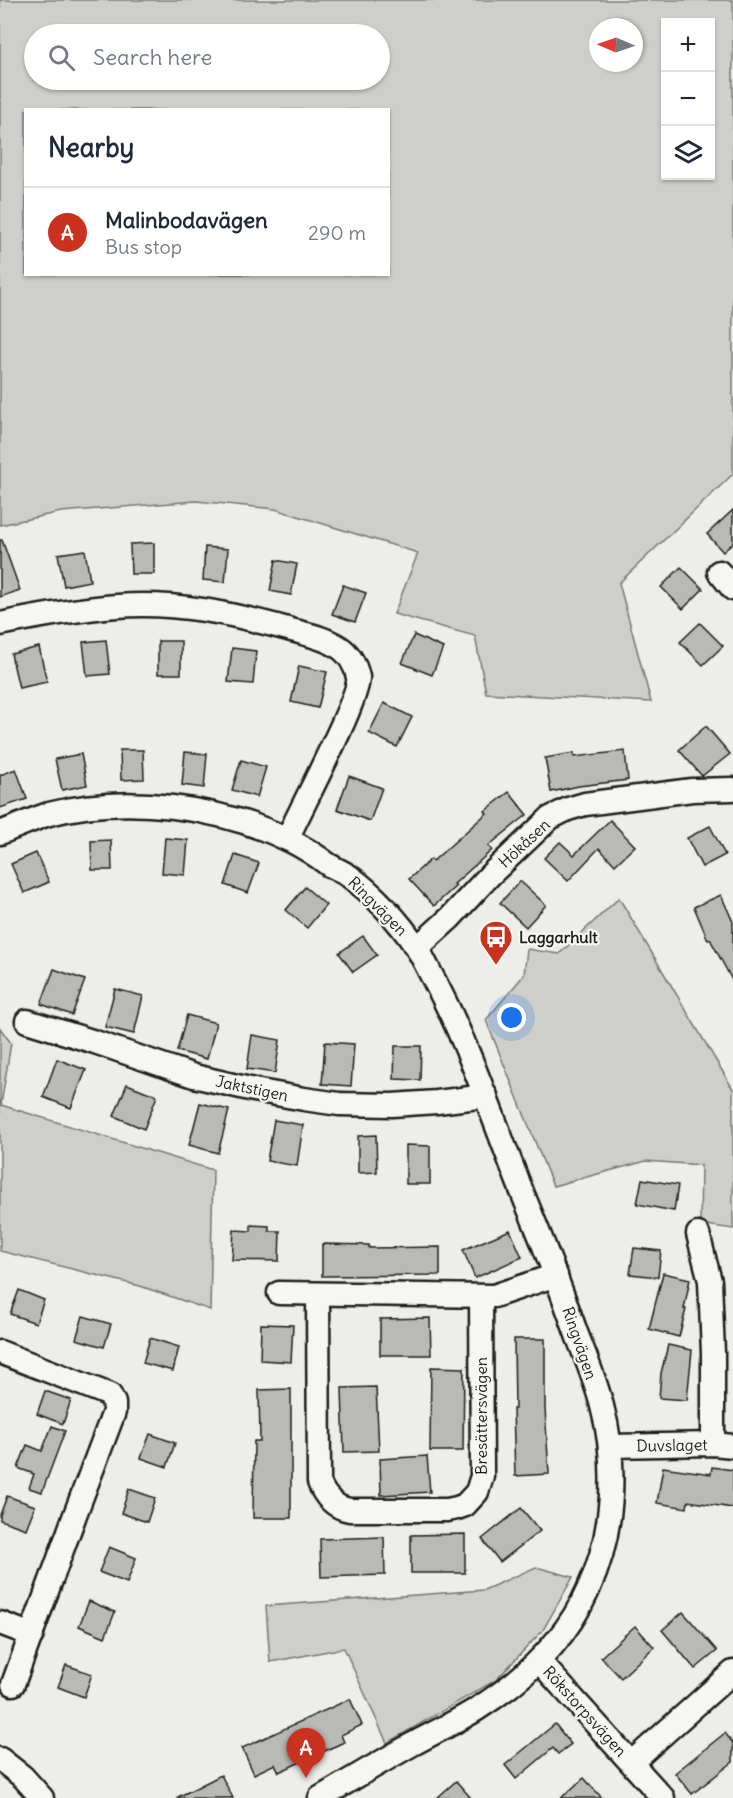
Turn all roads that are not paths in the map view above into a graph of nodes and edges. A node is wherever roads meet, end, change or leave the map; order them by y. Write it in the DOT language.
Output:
graph roads {
  1 [pos="718,572"];
  2 [pos="733,589"];
  3 [pos="0,624"];
  4 [pos="733,789"];
  5 [pos="0,832"];
  6 [pos="287,839"];
  7 [pos="417,948"];
  8 [pos="27,1021"];
  9 [pos="486,1096"];
  10 [pos="698,1234"];
  11 [pos="556,1275"];
  12 [pos="279,1293"];
  13 [pos="318,1294"];
  14 [pos="481,1297"];
  15 [pos="0,1352"];
  16 [pos="723,1445"];
  17 [pos="610,1446"];
  18 [pos="0,1623"];
  19 [pos="32,1635"];
  20 [pos="539,1661"];
  21 [pos="733,1672"];
  22 [pos="14,1684"];
  23 [pos="0,1759"];
  24 [pos="632,1762"];
  25 [pos="42,1798"];
  26 [pos="320,1798"];
  27 [pos="663,1798"];
  1 -- 2 [label="street"];
  3 -- 6 [label="street"];
  4 -- 7 [label="street, Hökåsen"];
  5 -- 6 [label="street, Ringvägen"];
  6 -- 7 [label="street, Ringvägen"];
  7 -- 9 [label="street, Ringvägen"];
  8 -- 9 [label="street, Jaktstigen"];
  9 -- 11 [label="street, Ringvägen"];
  10 -- 16 [label="street"];
  11 -- 14 [label="street"];
  11 -- 17 [label="street, Ringvägen"];
  12 -- 13 [label="street"];
  13 -- 14 [label="street"];
  13 -- 14 [label="street, Bresättersvägen"];
  15 -- 19 [label="street"];
  16 -- 17 [label="street, Duvslaget"];
  17 -- 20 [label="street, Ringvägen"];
  18 -- 19 [label="street"];
  19 -- 22 [label="street"];
  20 -- 24 [label="street, Rökstorpsvägen"];
  20 -- 26 [label="street, Ringvägen"];
  21 -- 24 [label="street, Rökstorpsvägen"];
  23 -- 25 [label="street"];
  24 -- 27 [label="street, Rökstorpsvägen"];
}
